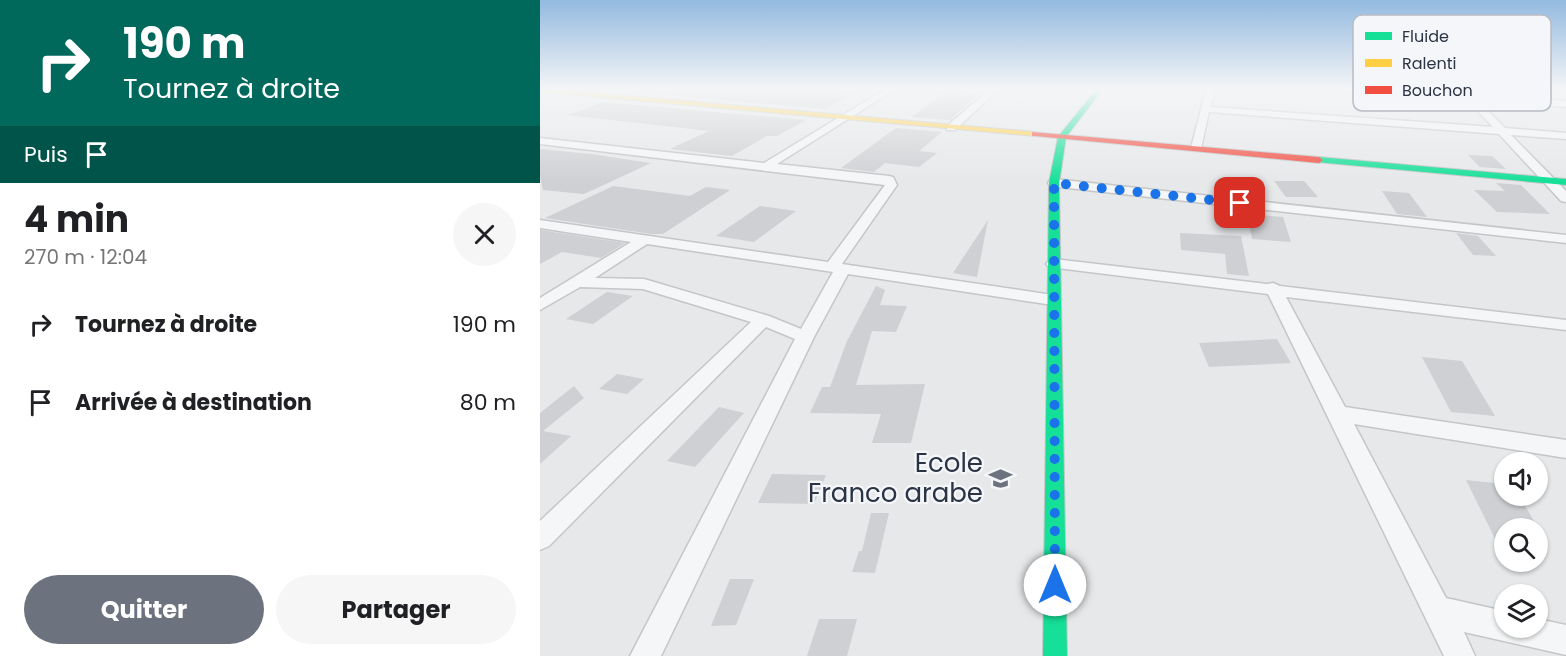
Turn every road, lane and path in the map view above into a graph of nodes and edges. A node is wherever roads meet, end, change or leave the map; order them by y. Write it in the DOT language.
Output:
graph roads {
  1 [pos="837,121"];
  2 [pos="870,121"];
  3 [pos="959,121"];
  4 [pos="1075,121"];
  5 [pos="1203,121"];
  6 [pos="1356,121"];
  7 [pos="1493,121"];
  8 [pos="951,128"];
  9 [pos="1504,132"];
  10 [pos="1566,136"];
  11 [pos="1062,137"];
  12 [pos="540,141"];
  13 [pos="1196,148"];
  14 [pos="766,166"];
  15 [pos="1549,181"];
  16 [pos="1566,182"];
  17 [pos="1054,183"];
  18 [pos="1566,198"];
  19 [pos="540,224"];
  20 [pos="1566,239"];
  21 [pos="645,240"];
  22 [pos="1054,264"];
  23 [pos="837,268"];
  24 [pos="577,282"];
  25 [pos="1273,288"];
  26 [pos="1053,300"];
  27 [pos="540,305"];
  28 [pos="763,320"];
  29 [pos="1566,325"];
  30 [pos="805,337"];
  31 [pos="1337,414"];
  32 [pos="1566,449"];
  33 [pos="540,538"];
  34 [pos="1437,611"];
  35 [pos="1494,624"];
  36 [pos="1548,636"];
  37 [pos="1566,640"];
  38 [pos="645,656"];
  39 [pos="1055,656"];
  40 [pos="1460,656"];
  1 -- 14 [label="street"];
  2 -- 8 [label="street"];
  3 -- 8 [label="street"];
  4 -- 11 [label="street"];
  5 -- 13 [label="street"];
  6 -- 9 [label="street"];
  7 -- 9 [label="street"];
  8 -- 11 [label="street"];
  9 -- 10 [label="street"];
  9 -- 15 [label="street"];
  11 -- 13 [label="street"];
  11 -- 17 [label="street"];
  12 -- 14 [label="street"];
  13 -- 15 [label="street"];
  14 -- 23 [label="street"];
  15 -- 16 [label="street"];
  15 -- 18 [label="street"];
  17 -- 20 [label="street"];
  17 -- 22 [label="street"];
  19 -- 21 [label="street"];
  21 -- 23 [label="street"];
  21 -- 24 [label="street"];
  22 -- 25 [label="street"];
  22 -- 26 [label="street"];
  23 -- 26 [label="street"];
  23 -- 30 [label="street"];
  24 -- 27 [label="street"];
  24 -- 28 [label="street"];
  25 -- 29 [label="street"];
  25 -- 31 [label="street"];
  26 -- 39 [label="street"];
  28 -- 30 [label="street"];
  28 -- 33 [label="street"];
  30 -- 38 [label="street"];
  31 -- 32 [label="street"];
  31 -- 34 [label="street"];
  34 -- 35 [label="street"];
  34 -- 40 [label="street"];
  36 -- 37 [label="street"];
}
